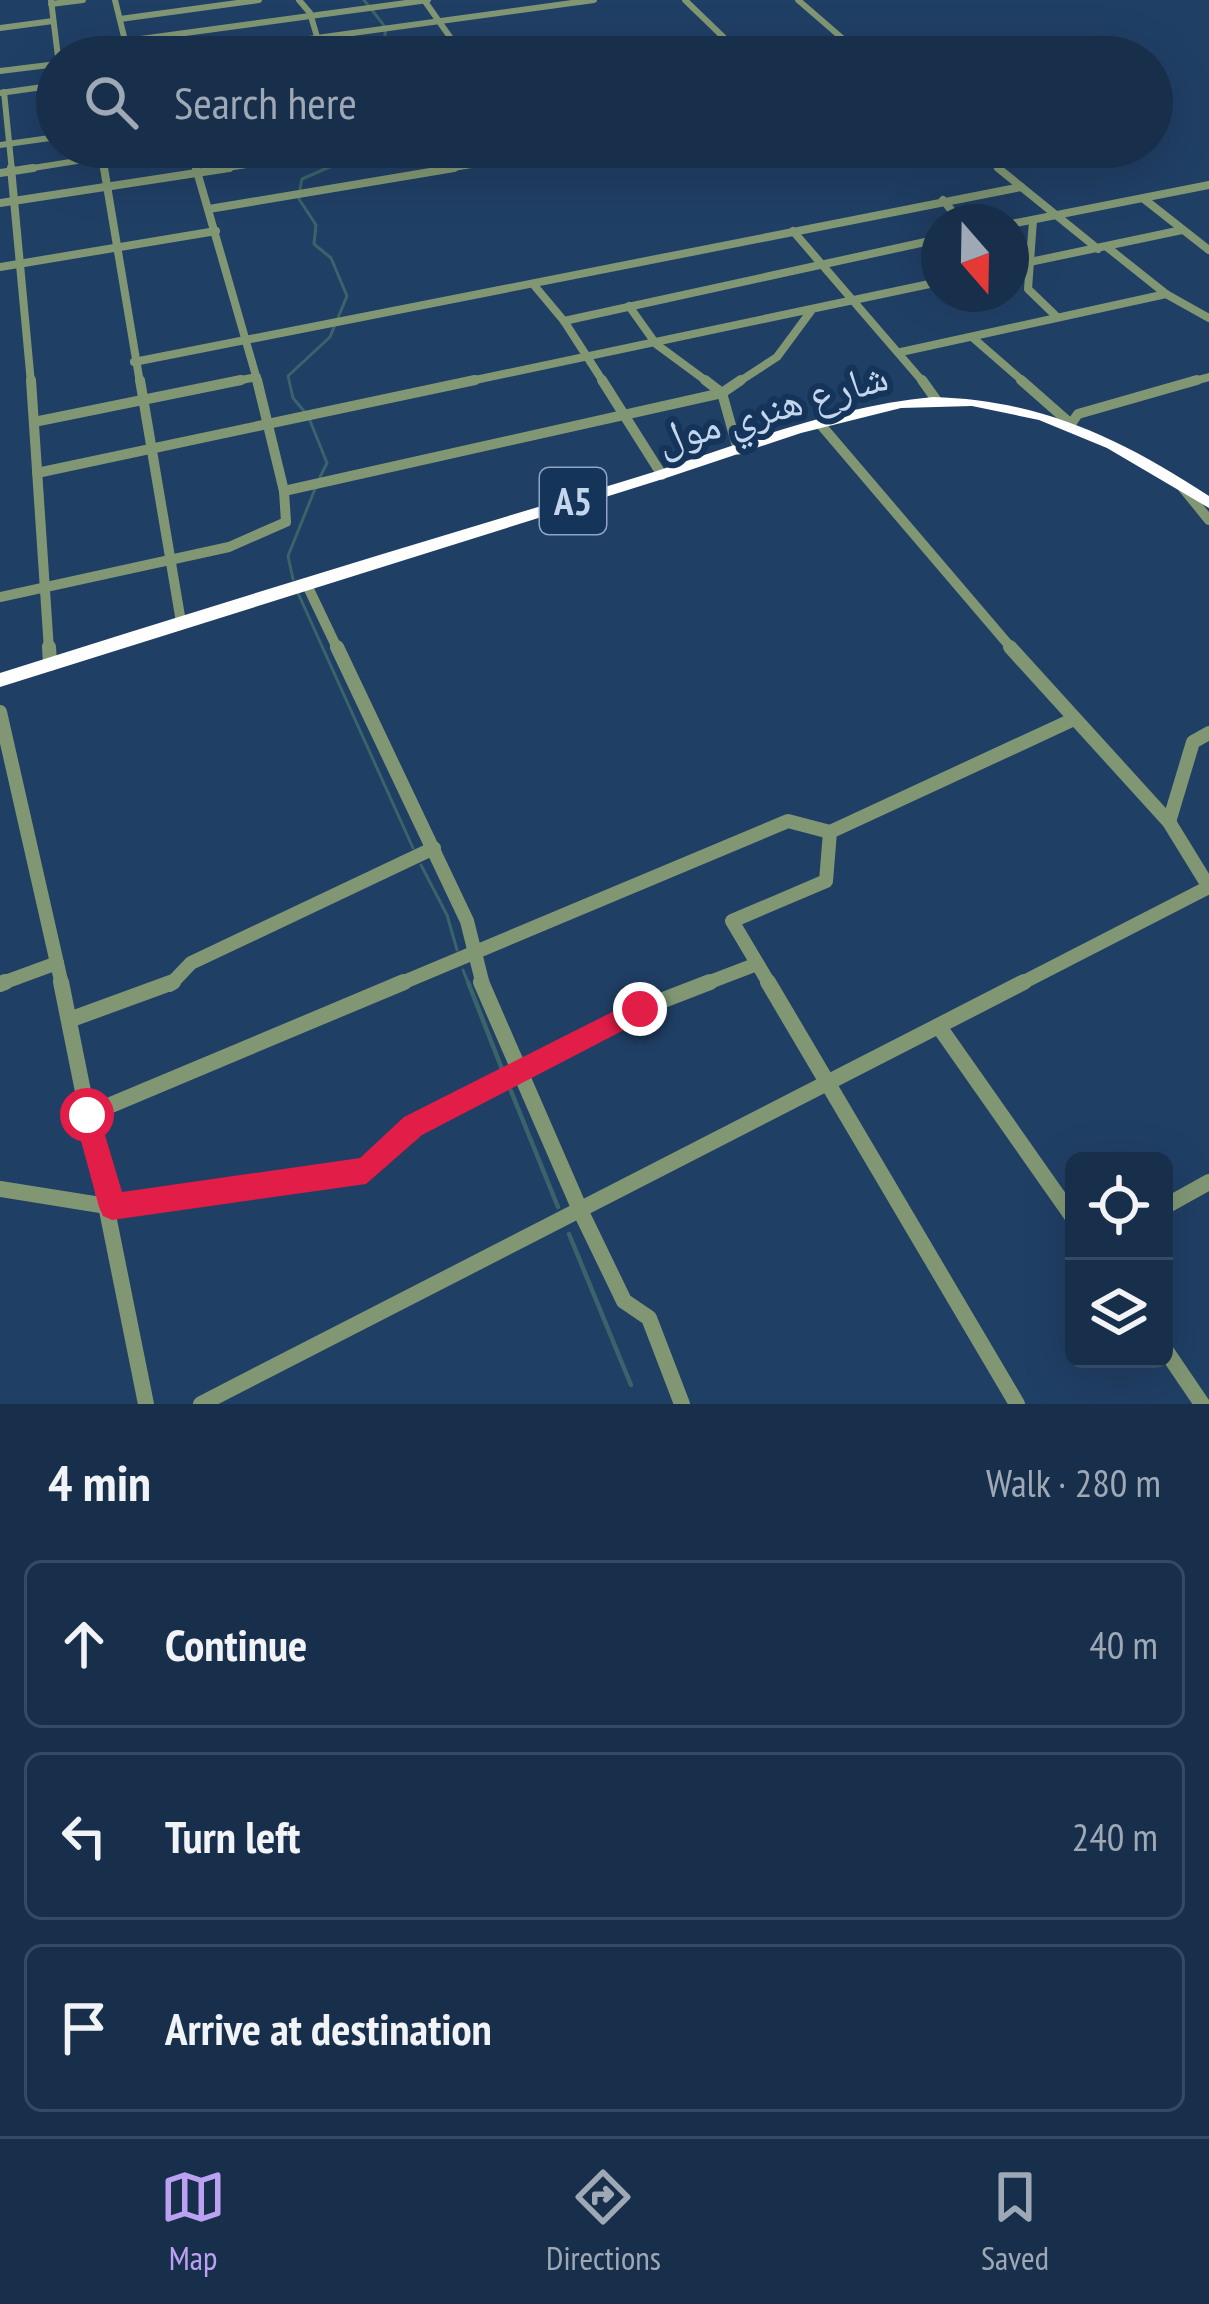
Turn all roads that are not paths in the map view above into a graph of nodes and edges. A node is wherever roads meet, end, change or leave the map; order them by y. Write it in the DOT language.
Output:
graph roads {
  1 [pos="83,0"];
  2 [pos="115,0"];
  3 [pos="259,0"];
  4 [pos="299,0"];
  5 [pos="425,0"];
  6 [pos="595,0"];
  7 [pos="685,0"];
  8 [pos="798,0"];
  9 [pos="51,2"];
  10 [pos="208,3"];
  11 [pos="310,13"];
  12 [pos="120,19"];
  13 [pos="53,21"];
  14 [pos="440,21"];
  15 [pos="0,28"];
  16 [pos="218,29"];
  17 [pos="55,36"];
  18 [pos="124,36"];
  19 [pos="159,36"];
  20 [pos="220,36"];
  21 [pos="315,36"];
  22 [pos="330,36"];
  23 [pos="450,36"];
  24 [pos="725,36"];
  25 [pos="840,36"];
  26 [pos="36,64"];
  27 [pos="0,71"];
  28 [pos="36,88"];
  29 [pos="2,93"];
  30 [pos="2,118"];
  31 [pos="36,140"];
  32 [pos="4,145"];
  33 [pos="36,167"];
  34 [pos="103,168"];
  35 [pos="197,168"];
  36 [pos="225,168"];
  37 [pos="453,168"];
  38 [pos="998,168"];
  39 [pos="13,171"];
  40 [pos="198,172"];
  41 [pos="0,173"];
  42 [pos="1209,185"];
  43 [pos="105,186"];
  44 [pos="1021,187"];
  45 [pos="1144,199"];
  46 [pos="943,200"];
  47 [pos="14,201"];
  48 [pos="0,203"];
  49 [pos="946,204"];
  50 [pos="209,209"];
  51 [pos="1060,218"];
  52 [pos="1034,220"];
  53 [pos="1029,221"];
  54 [pos="1182,230"];
  55 [pos="216,231"];
  56 [pos="793,231"];
  57 [pos="921,243"];
  58 [pos="116,248"];
  59 [pos="1102,248"];
  60 [pos="1209,250"];
  61 [pos="1029,262"];
  62 [pos="18,265"];
  63 [pos="824,265"];
  64 [pos="0,267"];
  65 [pos="533,284"];
  66 [pos="921,286"];
  67 [pos="1029,290"];
  68 [pos="1166,294"];
  69 [pos="857,301"];
  70 [pos="629,306"];
  71 [pos="812,310"];
  72 [pos="1057,317"];
  73 [pos="1209,318"];
  74 [pos="564,322"];
  75 [pos="972,337"];
  76 [pos="247,340"];
  77 [pos="656,344"];
  78 [pos="901,352"];
  79 [pos="588,359"];
  80 [pos="134,362"];
  81 [pos="256,377"];
  82 [pos="1209,377"];
  83 [pos="722,393"];
  84 [pos="937,400"];
  85 [pos="141,402"];
  86 [pos="624,416"];
  87 [pos="34,422"];
  88 [pos="268,424"];
  89 [pos="1071,424"];
  90 [pos="821,425"];
  91 [pos="149,448"];
  92 [pos="738,450"];
  93 [pos="38,473"];
  94 [pos="662,475"];
  95 [pos="1179,483"];
  96 [pos="284,491"];
  97 [pos="1209,503"];
  98 [pos="1209,520"];
  99 [pos="170,560"];
  100 [pos="307,583"];
  101 [pos="46,586"];
  102 [pos="0,597"];
  103 [pos="181,622"];
  104 [pos="50,664"];
  105 [pos="0,680"];
  106 [pos="0,712"];
  107 [pos="1072,720"];
  108 [pos="1209,733"];
  109 [pos="8,785"];
  110 [pos="1168,822"];
  111 [pos="830,832"];
  112 [pos="434,848"];
  113 [pos="1209,887"];
  114 [pos="473,955"];
  115 [pos="57,963"];
  116 [pos="757,964"];
  117 [pos="0,984"];
  118 [pos="69,1020"];
  119 [pos="940,1028"];
  120 [pos="520,1073"];
  121 [pos="828,1085"];
  122 [pos="87,1115"];
  123 [pos="1209,1182"];
  124 [pos="0,1190"];
  125 [pos="1173,1202"];
  126 [pos="1065,1206"];
  127 [pos="112,1207"];
  128 [pos="580,1212"];
  129 [pos="1173,1361"];
  130 [pos="146,1404"];
  131 [pos="201,1404"];
  132 [pos="682,1404"];
  133 [pos="1017,1404"];
  134 [pos="1202,1404"];
  1 -- 9 [label="street"];
  2 -- 12 [label="street"];
  3 -- 10 [label="street"];
  4 -- 11 [label="street"];
  5 -- 11 [label="street"];
  5 -- 14 [label="street"];
  6 -- 14 [label="street"];
  7 -- 24 [label="street"];
  8 -- 25 [label="street"];
  9 -- 13 [label="street"];
  10 -- 12 [label="street"];
  10 -- 16 [label="street"];
  11 -- 16 [label="street"];
  11 -- 21 [label="street"];
  12 -- 18 [label="street"];
  13 -- 15 [label="street"];
  13 -- 17 [label="street"];
  14 -- 22 [label="street"];
  14 -- 23 [label="street"];
  16 -- 19 [label="street"];
  16 -- 20 [label="street"];
  26 -- 27 [label="street"];
  28 -- 29 [label="street"];
  29 -- 30 [label="street"];
  30 -- 32 [label="street"];
  31 -- 32 [label="street"];
  32 -- 39 [label="street"];
  33 -- 39 [label="street"];
  34 -- 43 [label="street"];
  35 -- 40 [label="street"];
  36 -- 40 [label="street"];
  37 -- 50 [label="street"];
  38 -- 44 [label="street"];
  39 -- 41 [label="street"];
  39 -- 47 [label="street"];
  40 -- 43 [label="street"];
  40 -- 50 [label="street"];
  42 -- 45 [label="street"];
  43 -- 47 [label="street"];
  43 -- 58 [label="street"];
  44 -- 46 [label="street"];
  44 -- 51 [label="street"];
  45 -- 51 [label="street"];
  45 -- 54 [label="street"];
  46 -- 49 [label="street"];
  46 -- 56 [label="street"];
  47 -- 48 [label="street"];
  47 -- 62 [label="street"];
  50 -- 55 [label="street"];
  51 -- 52 [label="street"];
  51 -- 59 [label="street"];
  52 -- 53 [label="street"];
  52 -- 61 [label="street"];
  54 -- 59 [label="street"];
  54 -- 60 [label="street"];
  55 -- 58 [label="street"];
  55 -- 76 [label="street"];
  56 -- 63 [label="street"];
  56 -- 65 [label="street"];
  57 -- 63 [label="street"];
  58 -- 62 [label="street"];
  58 -- 80 [label="street"];
  59 -- 61 [label="street"];
  59 -- 68 [label="street"];
  62 -- 64 [label="street"];
  62 -- 87 [label="street"];
  63 -- 69 [label="street"];
  63 -- 70 [label="street"];
  65 -- 74 [label="street"];
  65 -- 76 [label="street"];
  66 -- 69 [label="street"];
  67 -- 72 [label="street"];
  68 -- 72 [label="street"];
  68 -- 73 [label="street"];
  69 -- 71 [label="street"];
  69 -- 78 [label="street"];
  70 -- 74 [label="street"];
  70 -- 77 [label="street"];
  71 -- 77 [label="street"];
  71 -- 83 [label="street"];
  72 -- 75 [label="street"];
  74 -- 79 [label="street"];
  75 -- 78 [label="street"];
  75 -- 89 [label="street"];
  76 -- 80 [label="street"];
  76 -- 81 [label="street"];
  77 -- 79 [label="street"];
  77 -- 83 [label="street"];
  78 -- 84 [label="street"];
  79 -- 86 [label="street"];
  79 -- 88 [label="street"];
  80 -- 85 [label="street"];
  81 -- 85 [label="street"];
  81 -- 88 [label="street"];
  82 -- 89 [label="street"];
  83 -- 86 [label="street"];
  83 -- 92 [label="street"];
  84 -- 89 [label="highway, شارع هنري مول / A5"];
  84 -- 90 [label="highway, شارع هنري مول / A5"];
  85 -- 87 [label="street"];
  85 -- 91 [label="street"];
  86 -- 94 [label="street"];
  86 -- 96 [label="street"];
  87 -- 93 [label="street"];
  88 -- 91 [label="street"];
  88 -- 96 [label="street"];
  89 -- 95 [label="highway, شارع هنري مول / A5"];
  90 -- 92 [label="highway, شارع هنري مول / A5"];
  90 -- 107 [label="street"];
  91 -- 93 [label="street"];
  91 -- 99 [label="street"];
  92 -- 94 [label="highway, شارع هنري مول / A5"];
  93 -- 101 [label="street"];
  94 -- 100 [label="highway, شارع هنري مول / A5"];
  95 -- 97 [label="highway, شارع هنري مول / A5"];
  95 -- 98 [label="street"];
  96 -- 99 [label="street"];
  99 -- 101 [label="street"];
  99 -- 103 [label="street"];
  100 -- 103 [label="highway, شارع هنري مول / A5"];
  100 -- 112 [label="street"];
  101 -- 102 [label="street"];
  101 -- 104 [label="street"];
  103 -- 104 [label="highway, شارع هنري مول / A5"];
  104 -- 105 [label="highway, شارع هنري مول / A5"];
  106 -- 109 [label="street"];
  107 -- 110 [label="street"];
  107 -- 111 [label="street"];
  108 -- 110 [label="street"];
  109 -- 115 [label="street"];
  110 -- 113 [label="street"];
  111 -- 114 [label="street"];
  111 -- 116 [label="street"];
  112 -- 114 [label="street"];
  112 -- 118 [label="street"];
  113 -- 119 [label="street"];
  114 -- 120 [label="street"];
  114 -- 122 [label="street"];
  115 -- 117 [label="street"];
  115 -- 118 [label="street"];
  116 -- 120 [label="street"];
  116 -- 121 [label="street"];
  118 -- 122 [label="street"];
  119 -- 121 [label="street"];
  119 -- 126 [label="street"];
  120 -- 127 [label="street"];
  120 -- 128 [label="street"];
  121 -- 128 [label="street"];
  121 -- 133 [label="street"];
  122 -- 127 [label="street"];
  123 -- 125 [label="street"];
  124 -- 127 [label="street"];
  127 -- 130 [label="street"];
  128 -- 131 [label="street"];
  128 -- 132 [label="street"];
  129 -- 134 [label="street"];
}
